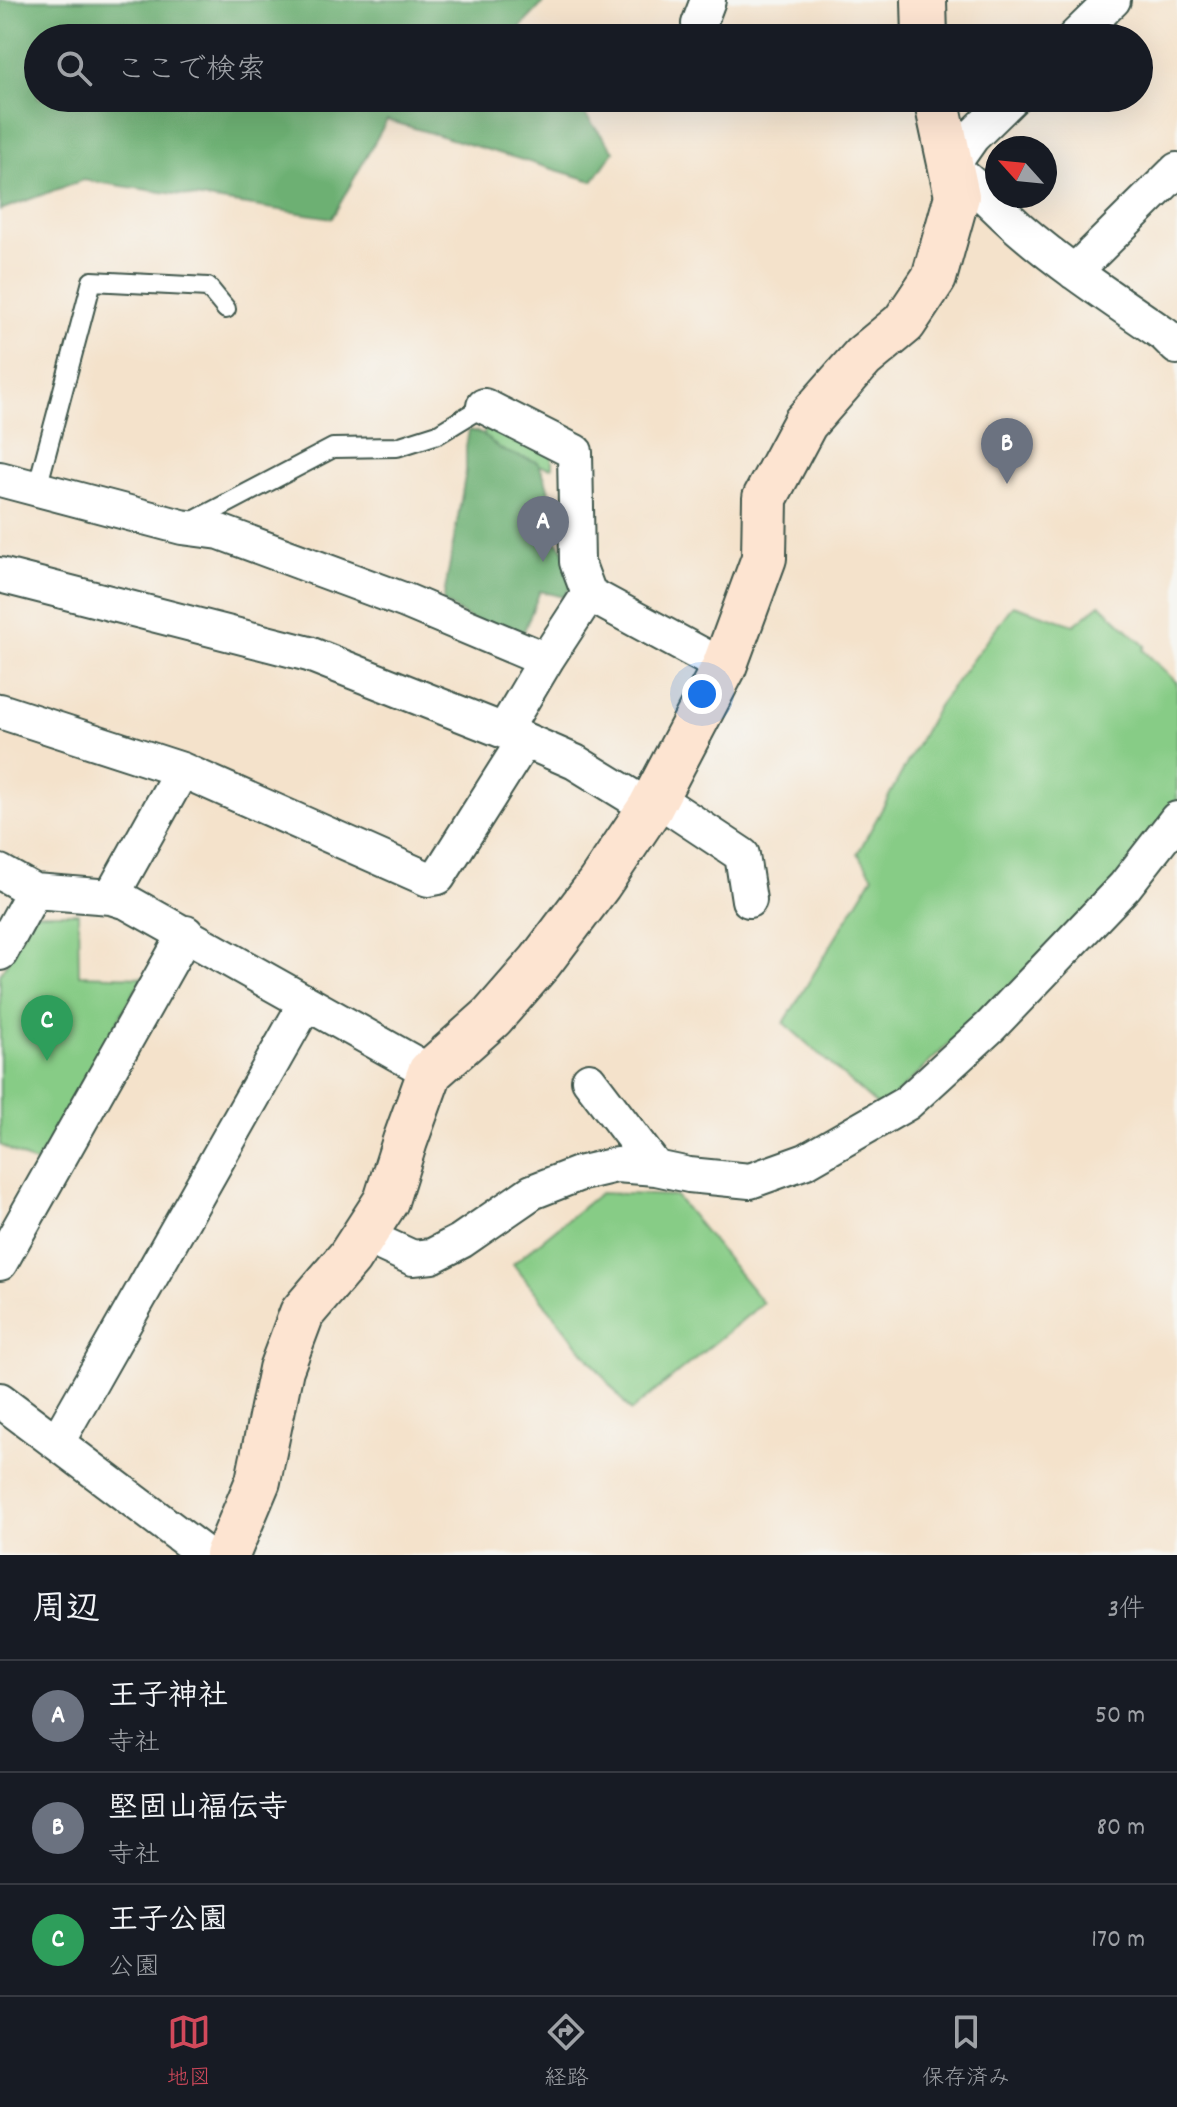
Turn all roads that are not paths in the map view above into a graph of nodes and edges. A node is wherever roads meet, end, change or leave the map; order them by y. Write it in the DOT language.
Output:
graph roads {
  1 [pos="924,0"];
  2 [pos="1113,0"];
  3 [pos="925,24"];
  4 [pos="1088,24"];
  5 [pos="939,112"];
  6 [pos="998,112"];
  7 [pos="951,167"];
  8 [pos="1177,170"];
  9 [pos="1074,272"];
  10 [pos="226,309"];
  11 [pos="1177,347"];
  12 [pos="484,406"];
  13 [pos="0,479"];
  14 [pos="37,488"];
  15 [pos="182,527"];
  16 [pos="0,575"];
  17 [pos="589,594"];
  18 [pos="546,660"];
  19 [pos="724,667"];
  20 [pos="0,711"];
  21 [pos="514,736"];
  22 [pos="182,770"];
  23 [pos="653,803"];
  24 [pos="1177,819"];
  25 [pos="0,872"];
  26 [pos="34,891"];
  27 [pos="111,897"];
  28 [pos="749,900"];
  29 [pos="186,933"];
  30 [pos="0,953"];
  31 [pos="306,1003"];
  32 [pos="430,1072"];
  33 [pos="608,1092"];
  34 [pos="656,1168"];
  35 [pos="365,1236"];
  36 [pos="0,1263"];
  37 [pos="0,1400"];
  38 [pos="57,1442"];
  39 [pos="206,1555"];
  40 [pos="227,1555"];
  1 -- 3 [label="street"];
  2 -- 4 [label="street"];
  5 -- 7 [label="street"];
  6 -- 7 [label="street"];
  7 -- 9 [label="street"];
  7 -- 19 [label="street"];
  8 -- 9 [label="street"];
  9 -- 11 [label="street"];
  10 -- 14 [label="lane"];
  12 -- 15 [label="lane"];
  12 -- 17 [label="street"];
  13 -- 14 [label="street"];
  14 -- 15 [label="street"];
  15 -- 18 [label="street"];
  16 -- 21 [label="street"];
  17 -- 18 [label="street"];
  17 -- 19 [label="street"];
  18 -- 21 [label="street"];
  19 -- 23 [label="street"];
  20 -- 22 [label="street"];
  21 -- 22 [label="street"];
  21 -- 23 [label="street"];
  22 -- 27 [label="street"];
  23 -- 28 [label="street"];
  23 -- 32 [label="street"];
  24 -- 34 [label="street"];
  25 -- 26 [label="street"];
  26 -- 27 [label="street"];
  26 -- 30 [label="street"];
  27 -- 29 [label="street"];
  29 -- 31 [label="street"];
  29 -- 36 [label="street"];
  31 -- 32 [label="street"];
  31 -- 38 [label="street"];
  32 -- 35 [label="street"];
  33 -- 34 [label="street"];
  34 -- 35 [label="street"];
  35 -- 40 [label="street"];
  37 -- 38 [label="street"];
  38 -- 39 [label="street"];
}
